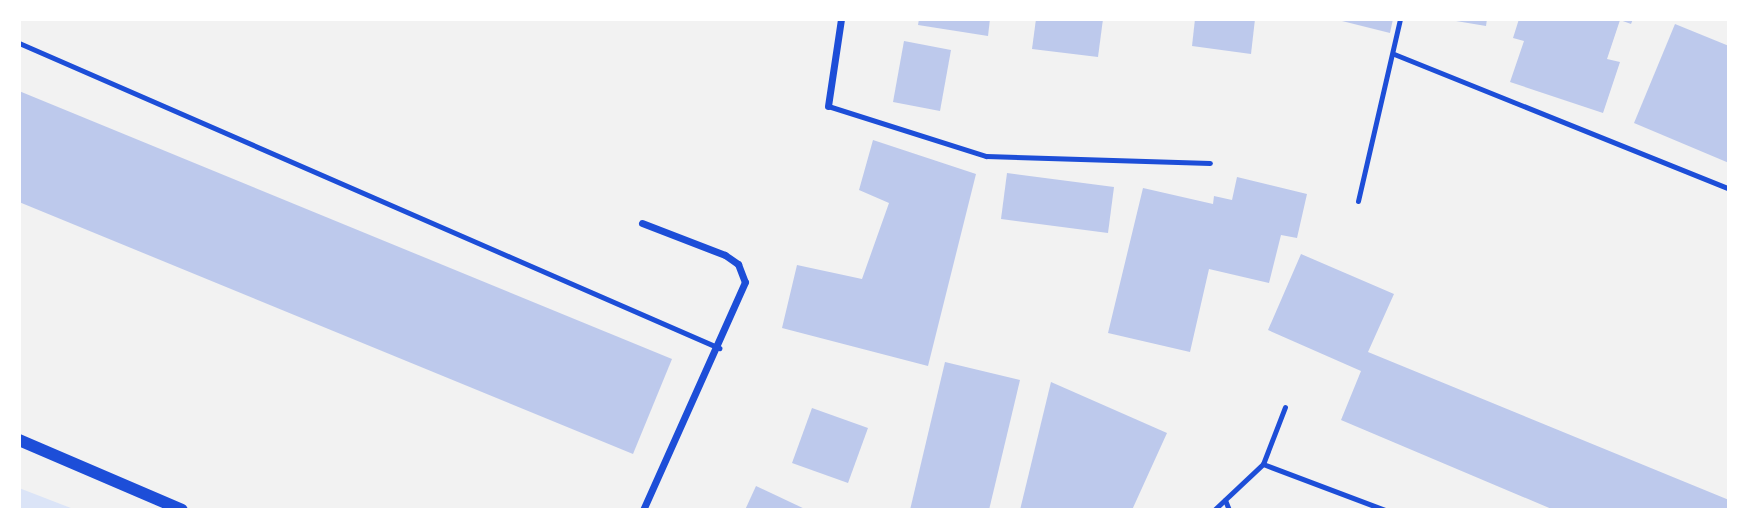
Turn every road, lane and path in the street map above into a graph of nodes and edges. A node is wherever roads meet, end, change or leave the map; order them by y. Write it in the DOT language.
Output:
graph roads {
  1 [pos="841,19"];
  2 [pos="1400,19"];
  3 [pos="19,43"];
  4 [pos="1394,54"];
  5 [pos="828,106"];
  6 [pos="1210,163"];
  7 [pos="1729,190"];
  8 [pos="1358,201"];
  9 [pos="642,223"];
  10 [pos="719,348"];
  11 [pos="1285,407"];
  12 [pos="19,440"];
  13 [pos="1263,464"];
  14 [pos="1225,500"];
  15 [pos="183,510"];
  16 [pos="643,510"];
  17 [pos="1214,510"];
  18 [pos="1229,510"];
  19 [pos="1385,510"];
  1 -- 5 [label="street"];
  2 -- 4 [label="lane"];
  3 -- 10 [label="lane"];
  4 -- 7 [label="lane"];
  4 -- 8 [label="lane"];
  5 -- 6 [label="lane"];
  9 -- 10 [label="street"];
  10 -- 16 [label="street"];
  11 -- 13 [label="lane"];
  12 -- 15 [label="street"];
  13 -- 14 [label="lane"];
  13 -- 19 [label="lane"];
  14 -- 17 [label="lane"];
  14 -- 18 [label="lane"];
}
